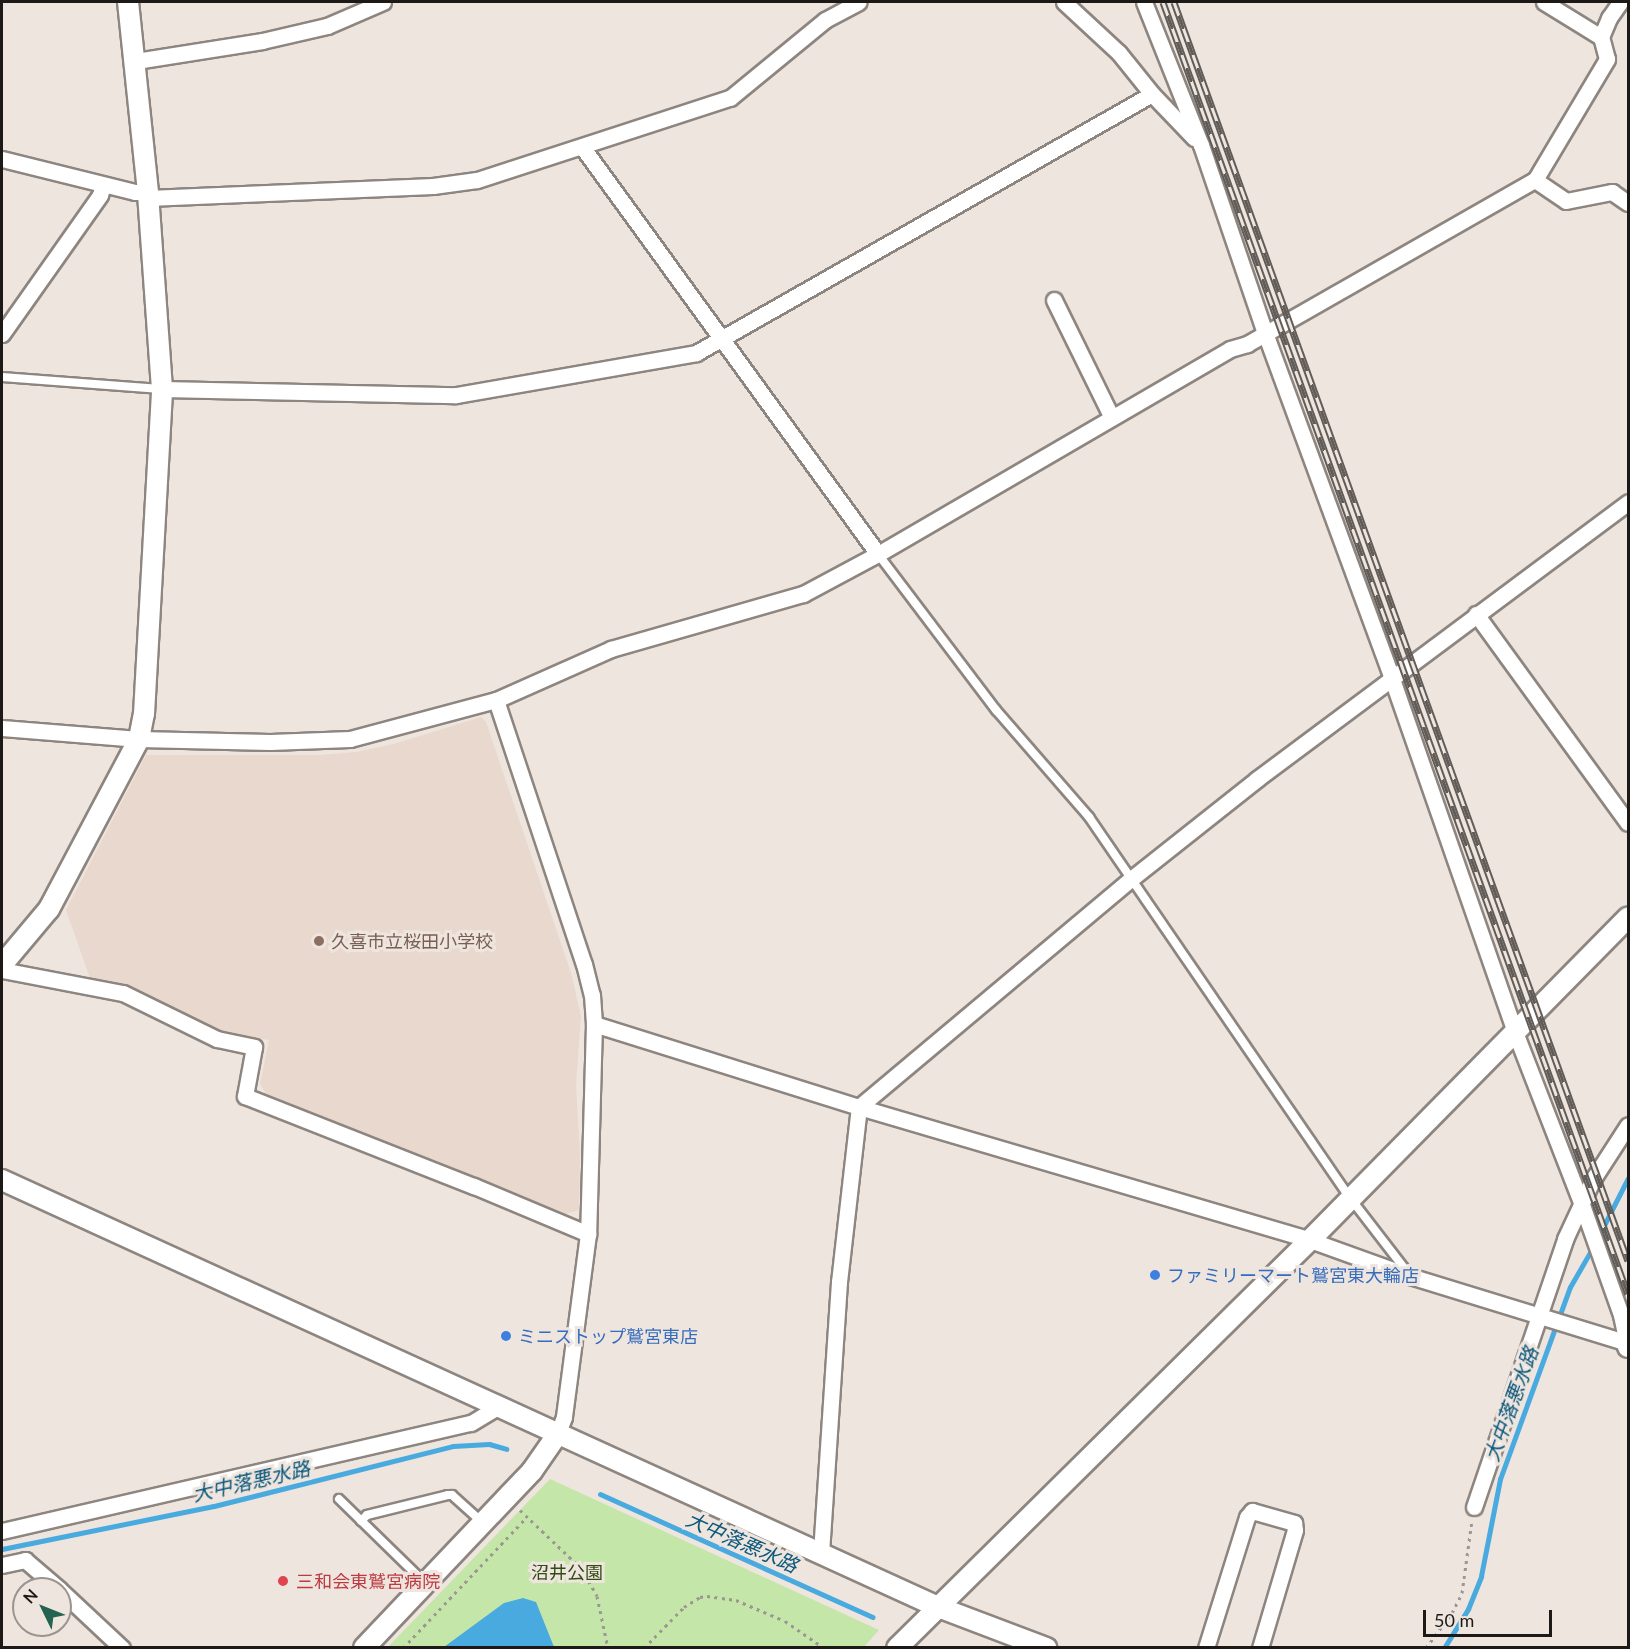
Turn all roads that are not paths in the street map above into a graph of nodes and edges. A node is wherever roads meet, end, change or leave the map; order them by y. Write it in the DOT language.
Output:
graph roads {
  1 [pos="128,2"];
  2 [pos="383,2"];
  3 [pos="859,2"];
  4 [pos="1064,2"];
  5 [pos="1144,2"];
  6 [pos="1544,2"];
  7 [pos="1620,2"];
  8 [pos="1601,37"];
  9 [pos="136,61"];
  10 [pos="1152,94"];
  11 [pos="1201,145"];
  12 [pos="583,148"];
  13 [pos="2,159"];
  14 [pos="1535,180"];
  15 [pos="103,185"];
  16 [pos="148,195"];
  17 [pos="1629,203"];
  18 [pos="1054,300"];
  19 [pos="1265,333"];
  20 [pos="2,334"];
  21 [pos="722,337"];
  22 [pos="2,377"];
  23 [pos="162,389"];
  24 [pos="1112,416"];
  25 [pos="1629,502"];
  26 [pos="878,554"];
  27 [pos="1476,614"];
  28 [pos="1391,676"];
  29 [pos="496,700"];
  30 [pos="2,729"];
  31 [pos="139,739"];
  32 [pos="1629,823"];
  33 [pos="1131,879"];
  34 [pos="1629,917"];
  35 [pos="2,965"];
  36 [pos="2,970"];
  37 [pos="594,1024"];
  38 [pos="1515,1032"];
  39 [pos="859,1107"];
  40 [pos="1629,1125"];
  41 [pos="2,1180"];
  42 [pos="1351,1199"];
  43 [pos="1583,1208"];
  44 [pos="588,1234"];
  45 [pos="1310,1240"];
  46 [pos="1410,1276"];
  47 [pos="1545,1317"];
  48 [pos="1628,1345"];
  49 [pos="498,1407"];
  50 [pos="557,1435"];
  51 [pos="339,1500"];
  52 [pos="1474,1507"];
  53 [pos="361,1521"];
  54 [pos="483,1522"];
  55 [pos="2,1531"];
  56 [pos="821,1553"];
  57 [pos="2,1565"];
  58 [pos="44,1577"];
  59 [pos="425,1583"];
  60 [pos="72,1602"];
  61 [pos="938,1607"];
  62 [pos="122,1647"];
  63 [pos="364,1647"];
  64 [pos="897,1647"];
  65 [pos="1046,1647"];
  66 [pos="1206,1647"];
  67 [pos="1260,1647"];
  1 -- 9 [label="street"];
  2 -- 9 [label="street"];
  3 -- 12 [label="street"];
  4 -- 10 [label="street"];
  5 -- 11 [label="street"];
  6 -- 8 [label="street"];
  7 -- 8 [label="street"];
  8 -- 14 [label="street"];
  9 -- 16 [label="street"];
  10 -- 11 [label="street"];
  10 -- 21 [label="street"];
  11 -- 19 [label="street"];
  12 -- 16 [label="street"];
  12 -- 21 [label="street"];
  13 -- 15 [label="street"];
  14 -- 17 [label="street"];
  14 -- 19 [label="street"];
  15 -- 16 [label="street"];
  15 -- 20 [label="street"];
  16 -- 23 [label="street"];
  18 -- 24 [label="street"];
  19 -- 24 [label="street"];
  19 -- 28 [label="street"];
  21 -- 23 [label="street"];
  21 -- 26 [label="street"];
  22 -- 23 [label="lane"];
  23 -- 31 [label="street"];
  24 -- 26 [label="street"];
  25 -- 27 [label="street"];
  26 -- 29 [label="street"];
  26 -- 33 [label="lane"];
  27 -- 28 [label="street"];
  27 -- 32 [label="street"];
  28 -- 33 [label="street"];
  28 -- 38 [label="street"];
  29 -- 31 [label="street"];
  29 -- 37 [label="street"];
  30 -- 31 [label="street"];
  31 -- 35 [label="street"];
  33 -- 39 [label="street"];
  33 -- 42 [label="lane"];
  34 -- 38 [label="street"];
  36 -- 44 [label="street"];
  37 -- 39 [label="street"];
  37 -- 44 [label="street"];
  38 -- 42 [label="street"];
  38 -- 43 [label="street"];
  39 -- 45 [label="street"];
  39 -- 56 [label="street"];
  40 -- 43 [label="street"];
  41 -- 49 [label="street"];
  42 -- 45 [label="street"];
  42 -- 46 [label="lane"];
  43 -- 47 [label="street"];
  43 -- 48 [label="street"];
  44 -- 50 [label="street"];
  45 -- 46 [label="street"];
  45 -- 61 [label="street"];
  46 -- 47 [label="street"];
  47 -- 48 [label="street"];
  47 -- 52 [label="street"];
  49 -- 50 [label="street"];
  49 -- 55 [label="street"];
  50 -- 54 [label="street"];
  50 -- 56 [label="street"];
  51 -- 53 [label="lane"];
  53 -- 54 [label="lane"];
  53 -- 59 [label="lane"];
  54 -- 59 [label="street"];
  56 -- 61 [label="street"];
  57 -- 58 [label="street"];
  59 -- 63 [label="street"];
  60 -- 62 [label="street"];
  61 -- 64 [label="street"];
  61 -- 65 [label="street"];
  66 -- 67 [label="street"];
}
